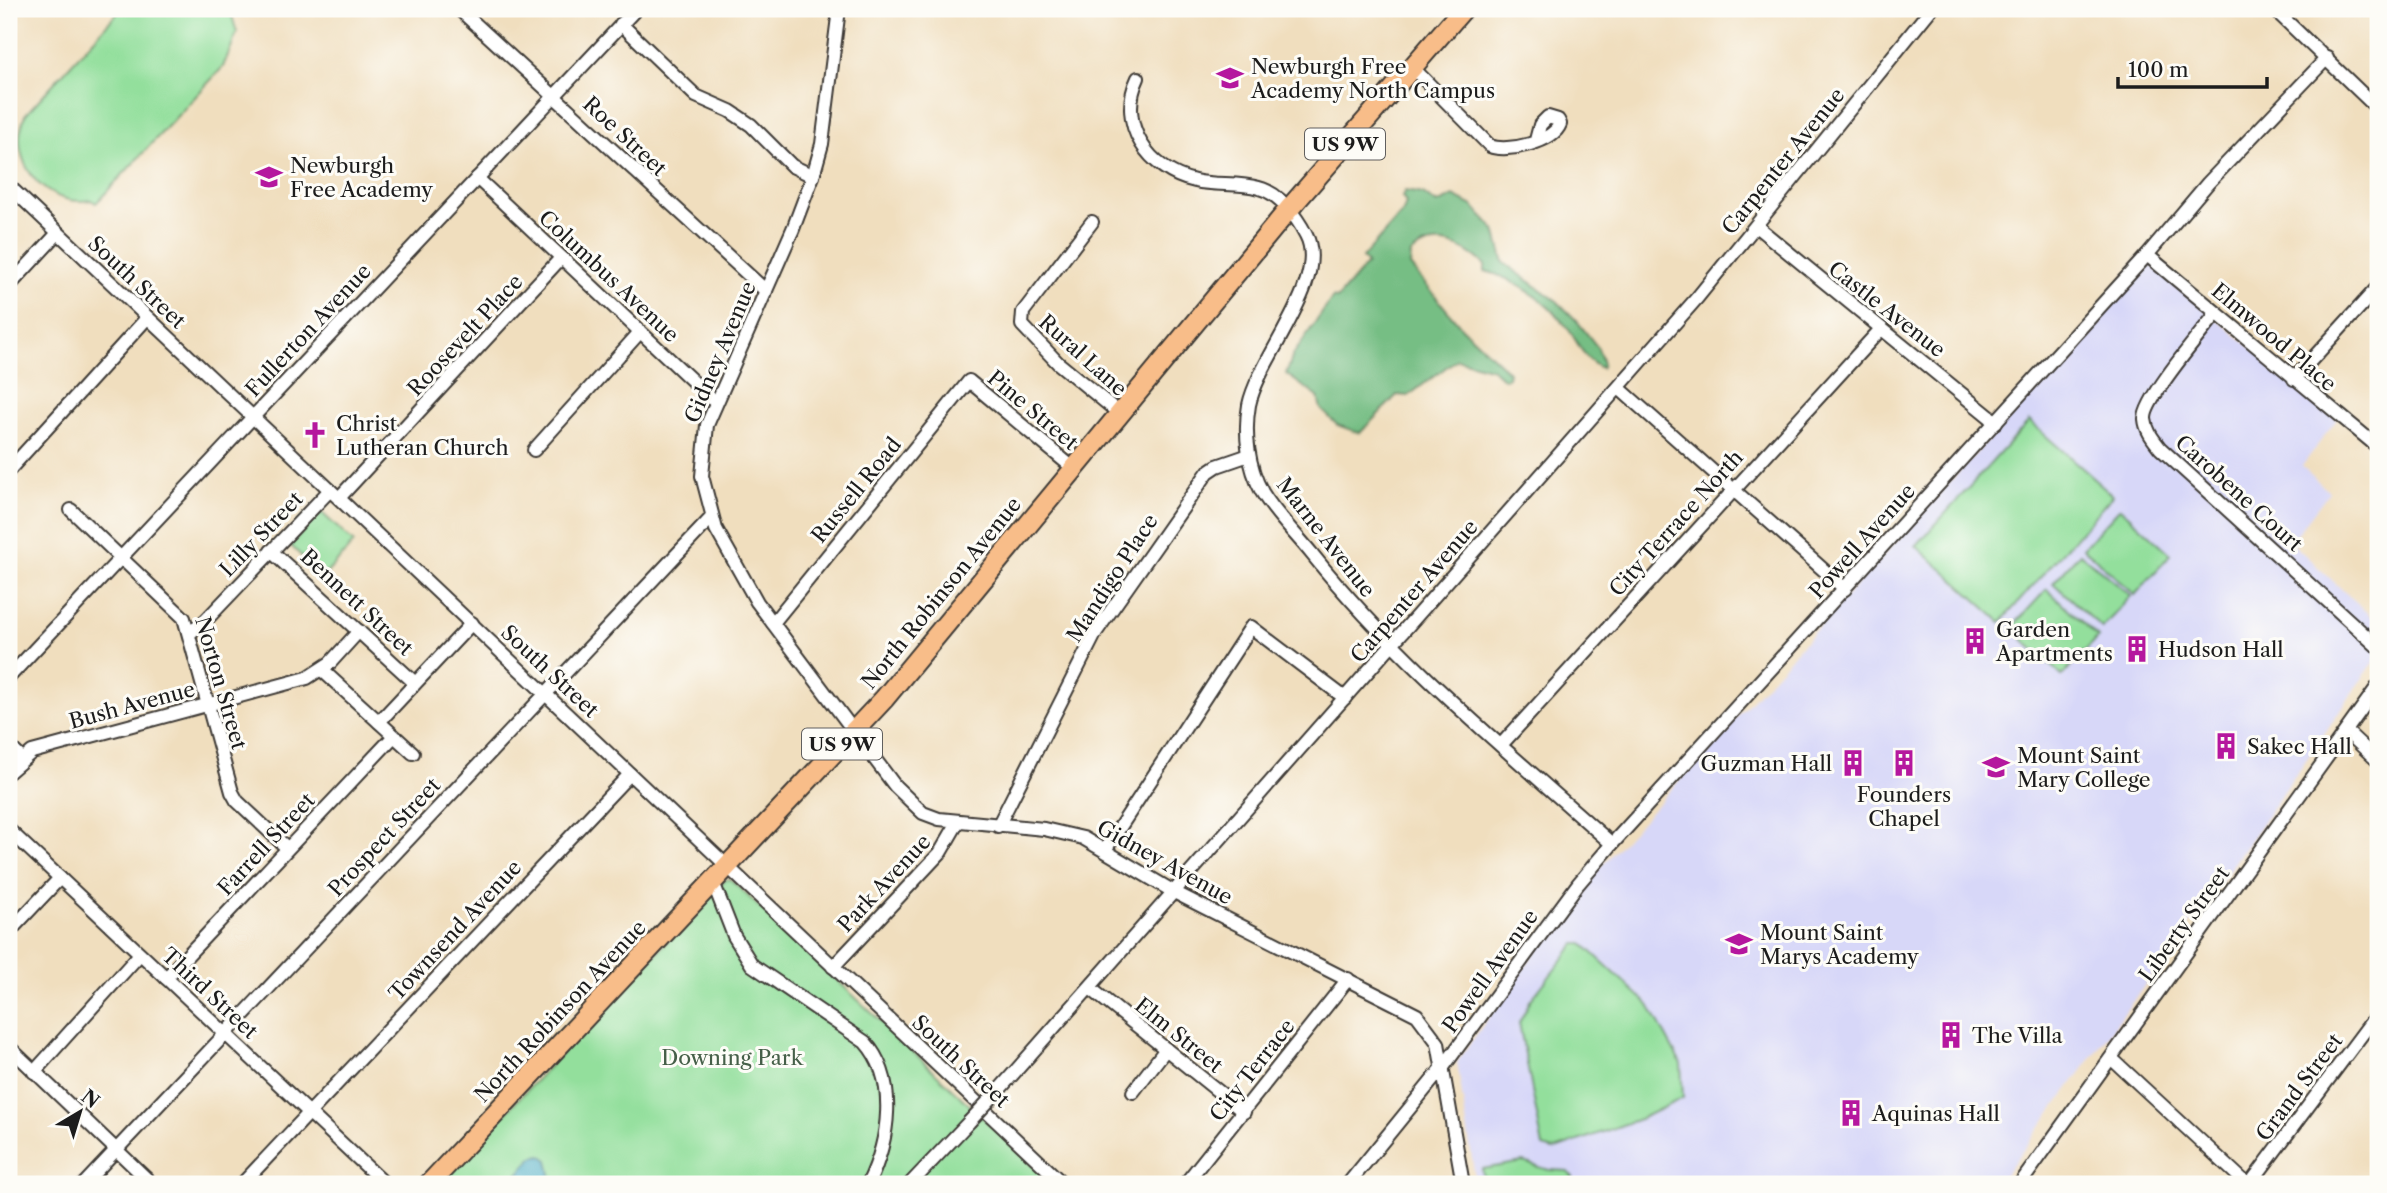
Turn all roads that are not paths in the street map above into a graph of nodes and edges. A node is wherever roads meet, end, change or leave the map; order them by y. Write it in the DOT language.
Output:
graph roads {
  1 [pos="459,9"];
  2 [pos="839,9"];
  3 [pos="1931,9"];
  4 [pos="2274,9"];
  5 [pos="632,10"];
  6 [pos="1455,11"];
  7 [pos="621,24"];
  8 [pos="2327,58"];
  9 [pos="1412,67"];
  10 [pos="1138,78"];
  11 [pos="553,96"];
  12 [pos="2378,109"];
  13 [pos="1536,140"];
  14 [pos="813,176"];
  15 [pos="477,178"];
  16 [pos="9,186"];
  17 [pos="1289,208"];
  18 [pos="1092,222"];
  19 [pos="1756,226"];
  20 [pos="58,233"];
  21 [pos="2147,255"];
  22 [pos="561,258"];
  23 [pos="9,286"];
  24 [pos="2378,287"];
  25 [pos="766,291"];
  26 [pos="2216,314"];
  27 [pos="148,318"];
  28 [pos="1881,329"];
  29 [pos="640,332"];
  30 [pos="2294,379"];
  31 [pos="969,381"];
  32 [pos="1619,388"];
  33 [pos="716,403"];
  34 [pos="1119,413"];
  35 [pos="253,418"];
  36 [pos="1996,422"];
  37 [pos="2378,447"];
  38 [pos="534,450"];
  39 [pos="1249,455"];
  40 [pos="1073,468"];
  41 [pos="9,470"];
  42 [pos="1733,490"];
  43 [pos="334,494"];
  44 [pos="71,510"];
  45 [pos="712,517"];
  46 [pos="271,551"];
  47 [pos="121,558"];
  48 [pos="1845,589"];
  49 [pos="773,623"];
  50 [pos="472,624"];
  51 [pos="359,631"];
  52 [pos="190,633"];
  53 [pos="1391,646"];
  54 [pos="2378,647"];
  55 [pos="322,670"];
  56 [pos="9,677"];
  57 [pos="415,683"];
  58 [pos="2378,686"];
  59 [pos="545,693"];
  60 [pos="1345,698"];
  61 [pos="208,704"];
  62 [pos="379,722"];
  63 [pos="855,731"];
  64 [pos="2346,732"];
  65 [pos="394,736"];
  66 [pos="1501,745"];
  67 [pos="9,746"];
  68 [pos="413,753"];
  69 [pos="22,759"];
  70 [pos="2378,761"];
  71 [pos="9,772"];
  72 [pos="630,774"];
  73 [pos="958,822"];
  74 [pos="998,826"];
  75 [pos="9,830"];
  76 [pos="1612,844"];
  77 [pos="287,848"];
  78 [pos="1105,850"];
  79 [pos="728,866"];
  80 [pos="60,878"];
  81 [pos="713,882"];
  82 [pos="1174,892"];
  83 [pos="9,932"];
  84 [pos="140,954"];
  85 [pos="833,967"];
  86 [pos="166,978"];
  87 [pos="1349,979"];
  88 [pos="1090,988"];
  89 [pos="2378,1013"];
  90 [pos="225,1035"];
  91 [pos="9,1047"];
  92 [pos="1166,1049"];
  93 [pos="2111,1058"];
  94 [pos="1444,1066"];
  95 [pos="34,1072"];
  96 [pos="1133,1092"];
  97 [pos="1244,1112"];
  98 [pos="310,1114"];
  99 [pos="116,1150"];
  100 [pos="84,1184"];
  101 [pos="152,1184"];
  102 [pos="242,1184"];
  103 [pos="385,1184"];
  104 [pos="429,1184"];
  105 [pos="868,1184"];
  106 [pos="910,1184"];
  107 [pos="1063,1184"];
  108 [pos="1185,1184"];
  109 [pos="1348,1184"];
  110 [pos="1463,1184"];
  111 [pos="2020,1184"];
  112 [pos="2249,1184"];
  1 -- 11 [label="street, Roe Street"];
  2 -- 14 [label="street, Gidney Avenue"];
  3 -- 19 [label="street, Carpenter Avenue"];
  4 -- 8 [label="street"];
  5 -- 7 [label="street, Fullerton Avenue"];
  6 -- 9 [label="highway, North Robinson Avenue / US 9W"];
  7 -- 11 [label="street, Fullerton Avenue"];
  7 -- 14 [label="street"];
  8 -- 12 [label="street"];
  8 -- 21 [label="street, Powell Avenue"];
  9 -- 13 [label="street"];
  9 -- 17 [label="highway, North Robinson Avenue / US 9W"];
  10 -- 17 [label="street"];
  11 -- 15 [label="street, Fullerton Avenue"];
  11 -- 25 [label="street, Roe Street"];
  14 -- 25 [label="street, Gidney Avenue"];
  15 -- 22 [label="street, Columbus Avenue"];
  15 -- 35 [label="street, Fullerton Avenue"];
  16 -- 20 [label="street, South Street"];
  17 -- 34 [label="highway, North Robinson Avenue / US 9W"];
  17 -- 39 [label="street, Marne Avenue"];
  18 -- 34 [label="street, Rural Lane"];
  19 -- 28 [label="street, Castle Avenue"];
  19 -- 32 [label="street, Carpenter Avenue"];
  20 -- 23 [label="street"];
  20 -- 27 [label="street, South Street"];
  21 -- 26 [label="street, Elmwood Place"];
  21 -- 36 [label="street, Powell Avenue"];
  22 -- 29 [label="street, Columbus Avenue"];
  22 -- 43 [label="street, Roosevelt Place"];
  24 -- 30 [label="street"];
  25 -- 33 [label="street, Gidney Avenue"];
  26 -- 30 [label="street, Elmwood Place"];
  26 -- 54 [label="street, Carobene Court"];
  27 -- 35 [label="street, South Street"];
  27 -- 41 [label="street"];
  28 -- 36 [label="street, Castle Avenue"];
  28 -- 42 [label="street, City Terrace North"];
  29 -- 33 [label="street, Columbus Avenue"];
  29 -- 38 [label="street"];
  30 -- 37 [label="street, Elmwood Place"];
  31 -- 40 [label="street, Pine Street"];
  31 -- 49 [label="street, Russell Road"];
  32 -- 42 [label="street"];
  32 -- 53 [label="street, Carpenter Avenue"];
  33 -- 45 [label="street, Gidney Avenue"];
  34 -- 40 [label="highway, North Robinson Avenue / US 9W"];
  35 -- 43 [label="street, South Street"];
  35 -- 47 [label="street, Fullerton Avenue"];
  36 -- 48 [label="street, Powell Avenue"];
  39 -- 53 [label="street, Marne Avenue"];
  39 -- 74 [label="street, Mandigo Place"];
  40 -- 63 [label="highway, North Robinson Avenue / US 9W"];
  42 -- 48 [label="street"];
  42 -- 66 [label="street, City Terrace North"];
  43 -- 46 [label="street, Lilly Street"];
  43 -- 50 [label="street, South Street"];
  44 -- 47 [label="street, Norton Street"];
  45 -- 49 [label="street, Gidney Avenue"];
  45 -- 59 [label="street, Prospect Street"];
  46 -- 51 [label="street, Bennett Street"];
  46 -- 52 [label="street, Lilly Street"];
  47 -- 52 [label="street, Norton Street"];
  47 -- 56 [label="street, Fullerton Avenue"];
  48 -- 76 [label="street, Powell Avenue"];
  49 -- 63 [label="street, Gidney Avenue"];
  50 -- 57 [label="street"];
  50 -- 59 [label="street, South Street"];
  51 -- 55 [label="street, Bush Avenue"];
  51 -- 57 [label="street, Bennett Street"];
  52 -- 61 [label="street, Norton Street"];
  53 -- 60 [label="street, Carpenter Avenue"];
  53 -- 66 [label="street, Marne Avenue"];
  55 -- 61 [label="street, Bush Avenue"];
  55 -- 62 [label="street"];
  57 -- 62 [label="street"];
  58 -- 64 [label="street, Liberty Street"];
  59 -- 72 [label="street, South Street"];
  59 -- 90 [label="street, Prospect Street"];
  60 -- 78 [label="street"];
  60 -- 82 [label="street, Carpenter Avenue"];
  61 -- 69 [label="street, Bush Avenue"];
  61 -- 77 [label="street, Norton Street"];
  62 -- 65 [label="street"];
  63 -- 73 [label="street, Gidney Avenue"];
  63 -- 79 [label="highway, North Robinson Avenue / US 9W"];
  64 -- 70 [label="street"];
  64 -- 93 [label="street, Liberty Street"];
  65 -- 68 [label="street"];
  65 -- 77 [label="street, Farrell Street"];
  66 -- 76 [label="street, Marne Avenue"];
  67 -- 69 [label="street"];
  69 -- 71 [label="street, Bush Avenue"];
  72 -- 79 [label="street, South Street"];
  72 -- 98 [label="street, Townsend Avenue"];
  73 -- 74 [label="street, Gidney Avenue"];
  73 -- 85 [label="street, Park Avenue"];
  74 -- 78 [label="street, Gidney Avenue"];
  75 -- 80 [label="street, Third Street"];
  76 -- 94 [label="street, Powell Avenue"];
  77 -- 86 [label="street, Farrell Street"];
  78 -- 82 [label="street, Gidney Avenue"];
  79 -- 81 [label="highway, North Robinson Avenue / US 9W"];
  79 -- 85 [label="street, South Street"];
  80 -- 83 [label="street"];
  80 -- 84 [label="street, Third Street"];
  81 -- 104 [label="highway, North Robinson Avenue / US 9W"];
  81 -- 105 [label="street"];
  82 -- 87 [label="street, Gidney Avenue"];
  82 -- 88 [label="street, Carpenter Avenue"];
  84 -- 86 [label="street, Third Street"];
  84 -- 95 [label="street"];
  85 -- 107 [label="street, South Street"];
  86 -- 90 [label="street, Third Street"];
  87 -- 94 [label="street, Gidney Avenue"];
  87 -- 97 [label="street, City Terrace"];
  88 -- 92 [label="street, Elm Street"];
  88 -- 106 [label="street, Carpenter Avenue, bridge"];
  89 -- 112 [label="street, Grand Street"];
  90 -- 98 [label="street, Third Street"];
  90 -- 99 [label="street, Prospect Street"];
  91 -- 95 [label="street"];
  92 -- 96 [label="street"];
  92 -- 97 [label="street, Elm Street"];
  93 -- 111 [label="street, Liberty Street"];
  93 -- 112 [label="street"];
  94 -- 109 [label="street, Powell Avenue"];
  94 -- 110 [label="street, Gidney Avenue"];
  95 -- 99 [label="street"];
  97 -- 108 [label="street, City Terrace"];
  98 -- 102 [label="street, Townsend Avenue"];
  98 -- 103 [label="street, Third Street"];
  99 -- 100 [label="street, Prospect Street"];
  99 -- 101 [label="street"];
}
